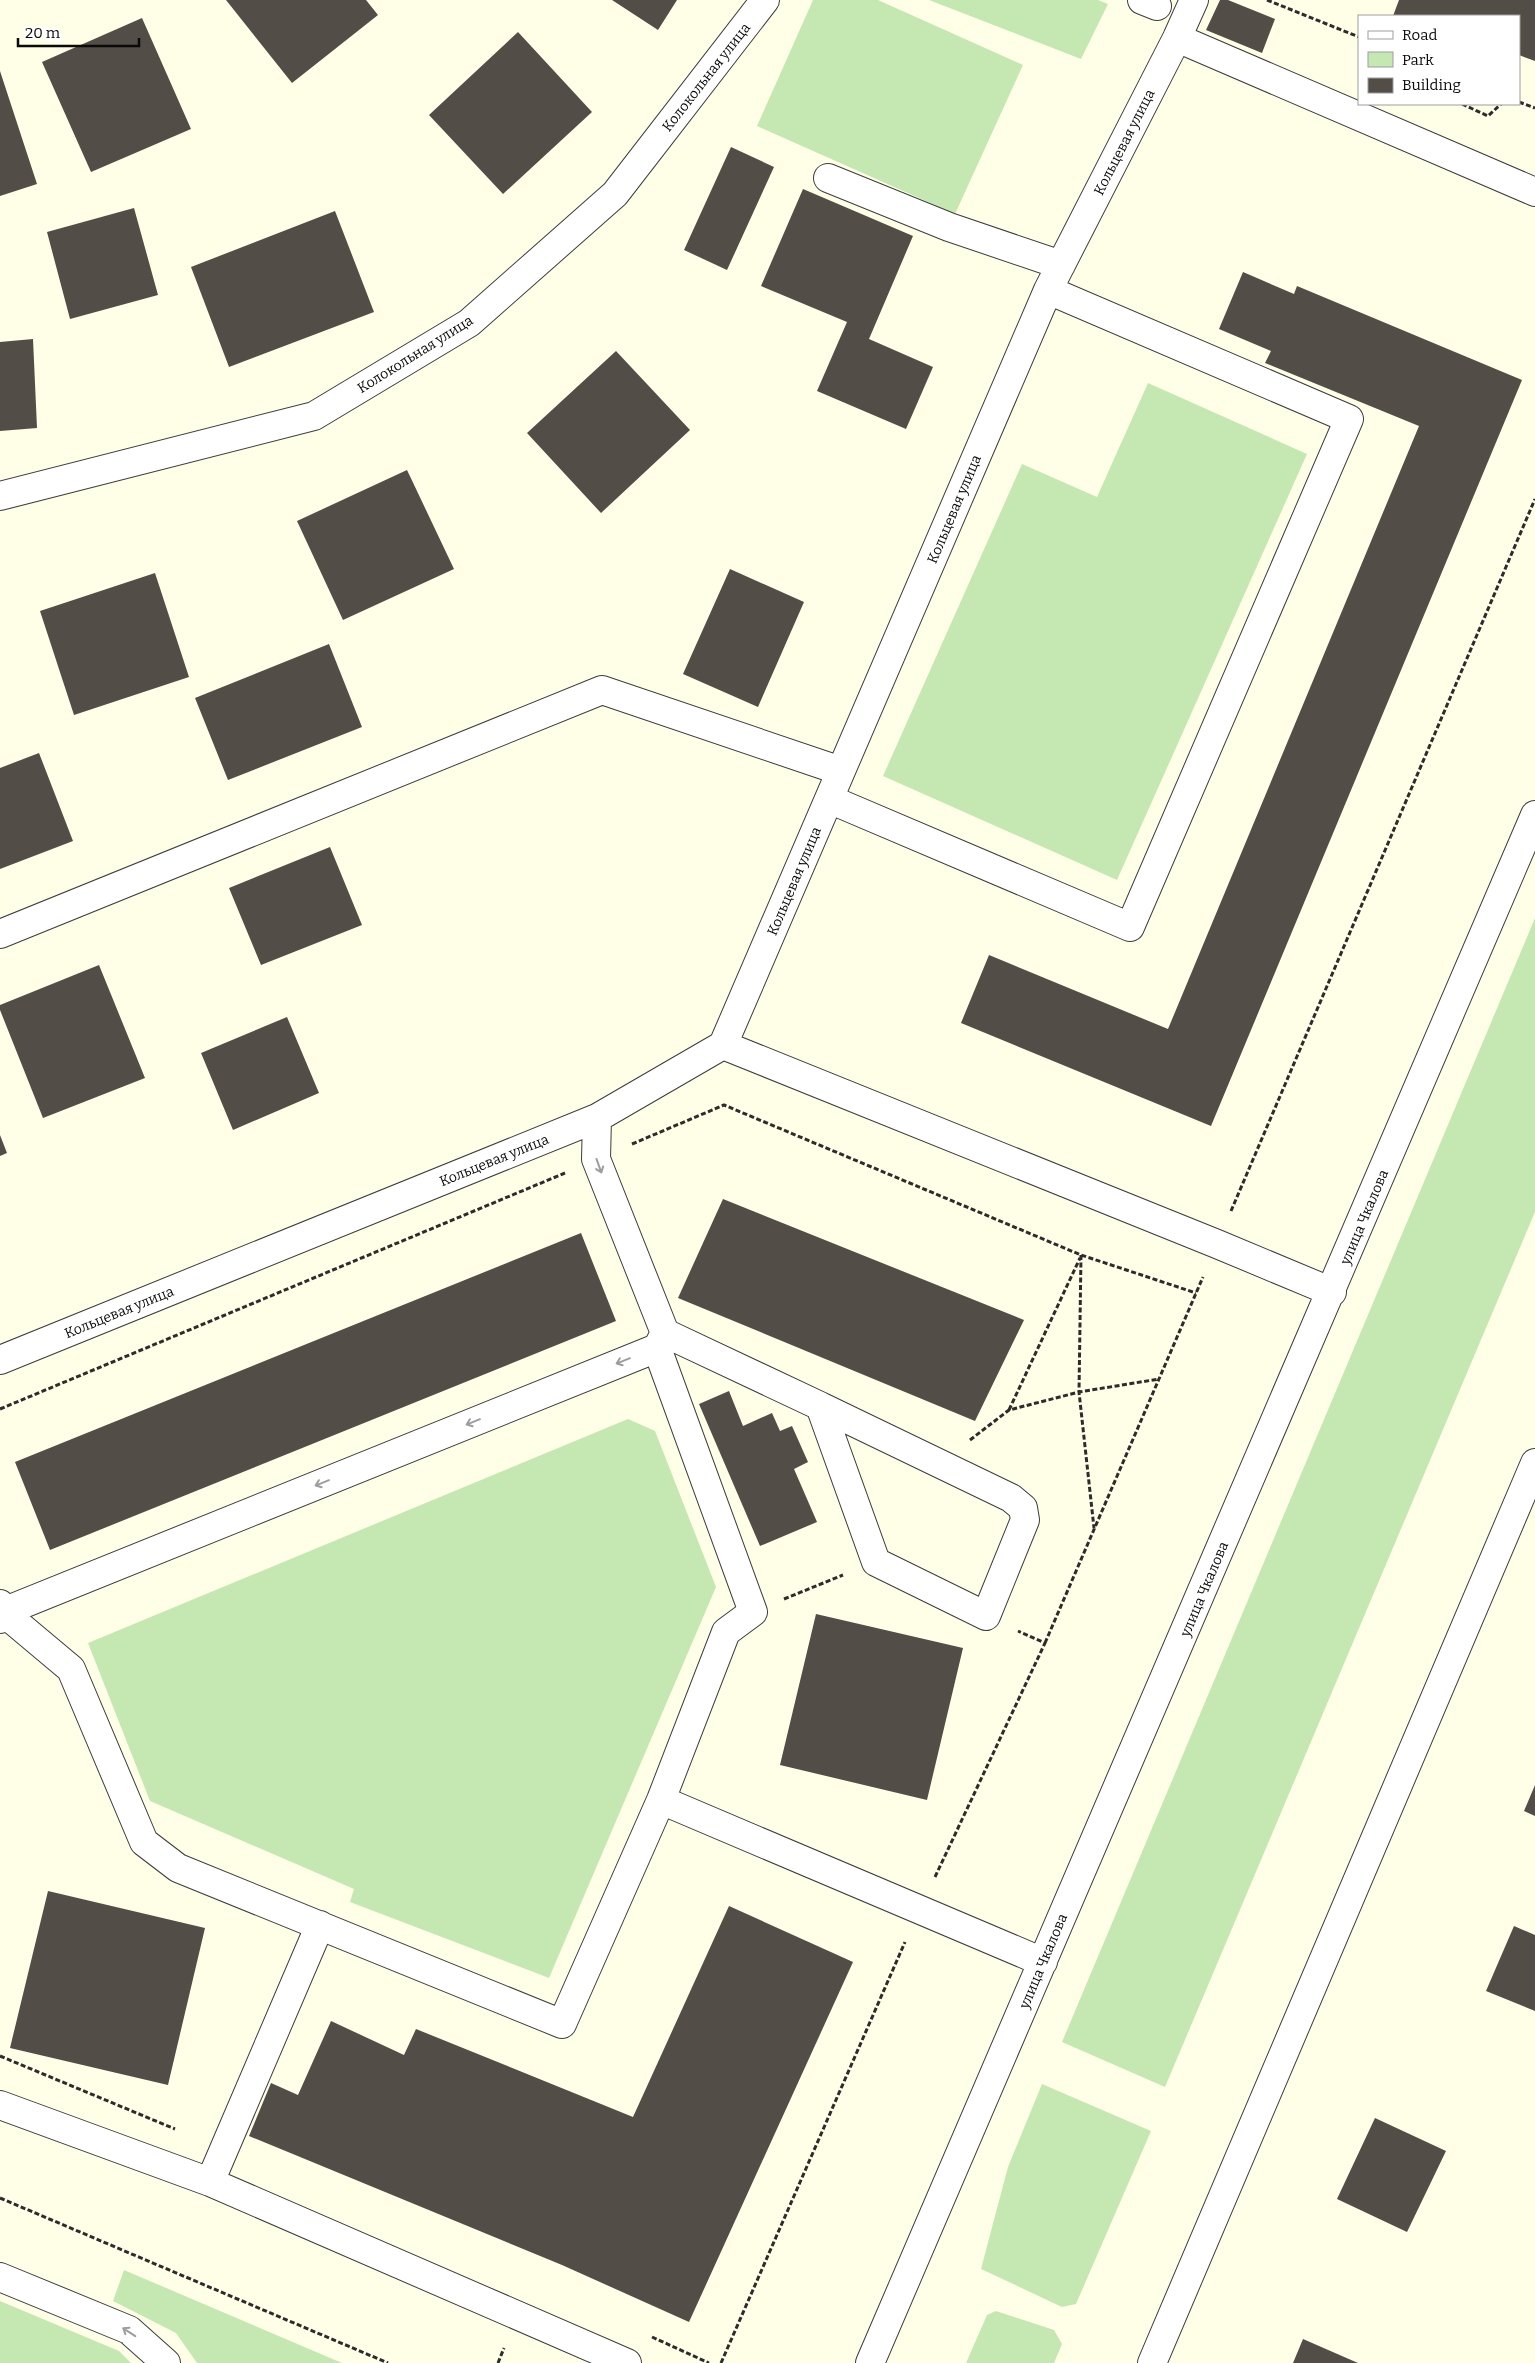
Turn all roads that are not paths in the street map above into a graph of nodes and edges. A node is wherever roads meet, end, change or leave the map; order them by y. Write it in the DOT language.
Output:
graph roads {
  1 [pos="766,0"];
  2 [pos="1194,0"];
  3 [pos="1177,38"];
  4 [pos="828,178"];
  5 [pos="1535,192"];
  6 [pos="1061,265"];
  7 [pos="1048,290"];
  8 [pos="0,496"];
  9 [pos="841,771"];
  10 [pos="829,799"];
  11 [pos="1535,815"];
  12 [pos="0,934"];
  13 [pos="723,1046"];
  14 [pos="597,1118"];
  15 [pos="1332,1292"];
  16 [pos="661,1340"];
  17 [pos="0,1360"];
  18 [pos="820,1406"];
  19 [pos="1535,1463"];
  20 [pos="1,1612"];
  21 [pos="662,1800"];
  22 [pos="320,1925"];
  23 [pos="1043,1962"];
  24 [pos="0,2105"];
  25 [pos="210,2182"];
  26 [pos="0,2277"];
  27 [pos="166,2363"];
  28 [pos="628,2363"];
  29 [pos="870,2363"];
  30 [pos="1152,2363"];
  1 -- 8 [label="street, Колокольная улица"];
  2 -- 3 [label="street, Кольцевая улица"];
  3 -- 5 [label="street"];
  3 -- 6 [label="street, Кольцевая улица"];
  4 -- 6 [label="street"];
  6 -- 7 [label="street, Кольцевая улица"];
  7 -- 9 [label="street, Кольцевая улица"];
  7 -- 10 [label="street"];
  9 -- 10 [label="street, Кольцевая улица"];
  9 -- 12 [label="street"];
  10 -- 13 [label="street, Кольцевая улица"];
  11 -- 15 [label="street, улица Чкалова"];
  13 -- 14 [label="street, Кольцевая улица"];
  13 -- 15 [label="street"];
  14 -- 16 [label="street, one-way"];
  14 -- 17 [label="street, Кольцевая улица"];
  15 -- 23 [label="street, улица Чкалова"];
  16 -- 18 [label="street"];
  16 -- 20 [label="street, one-way"];
  16 -- 21 [label="street"];
  18 -- 18 [label="street"];
  19 -- 30 [label="street"];
  20 -- 22 [label="street"];
  21 -- 22 [label="street"];
  21 -- 23 [label="street"];
  22 -- 25 [label="street"];
  23 -- 29 [label="street, улица Чкалова"];
  24 -- 25 [label="street"];
  25 -- 28 [label="street"];
  27 -- 26 [label="street, one-way"];
}
